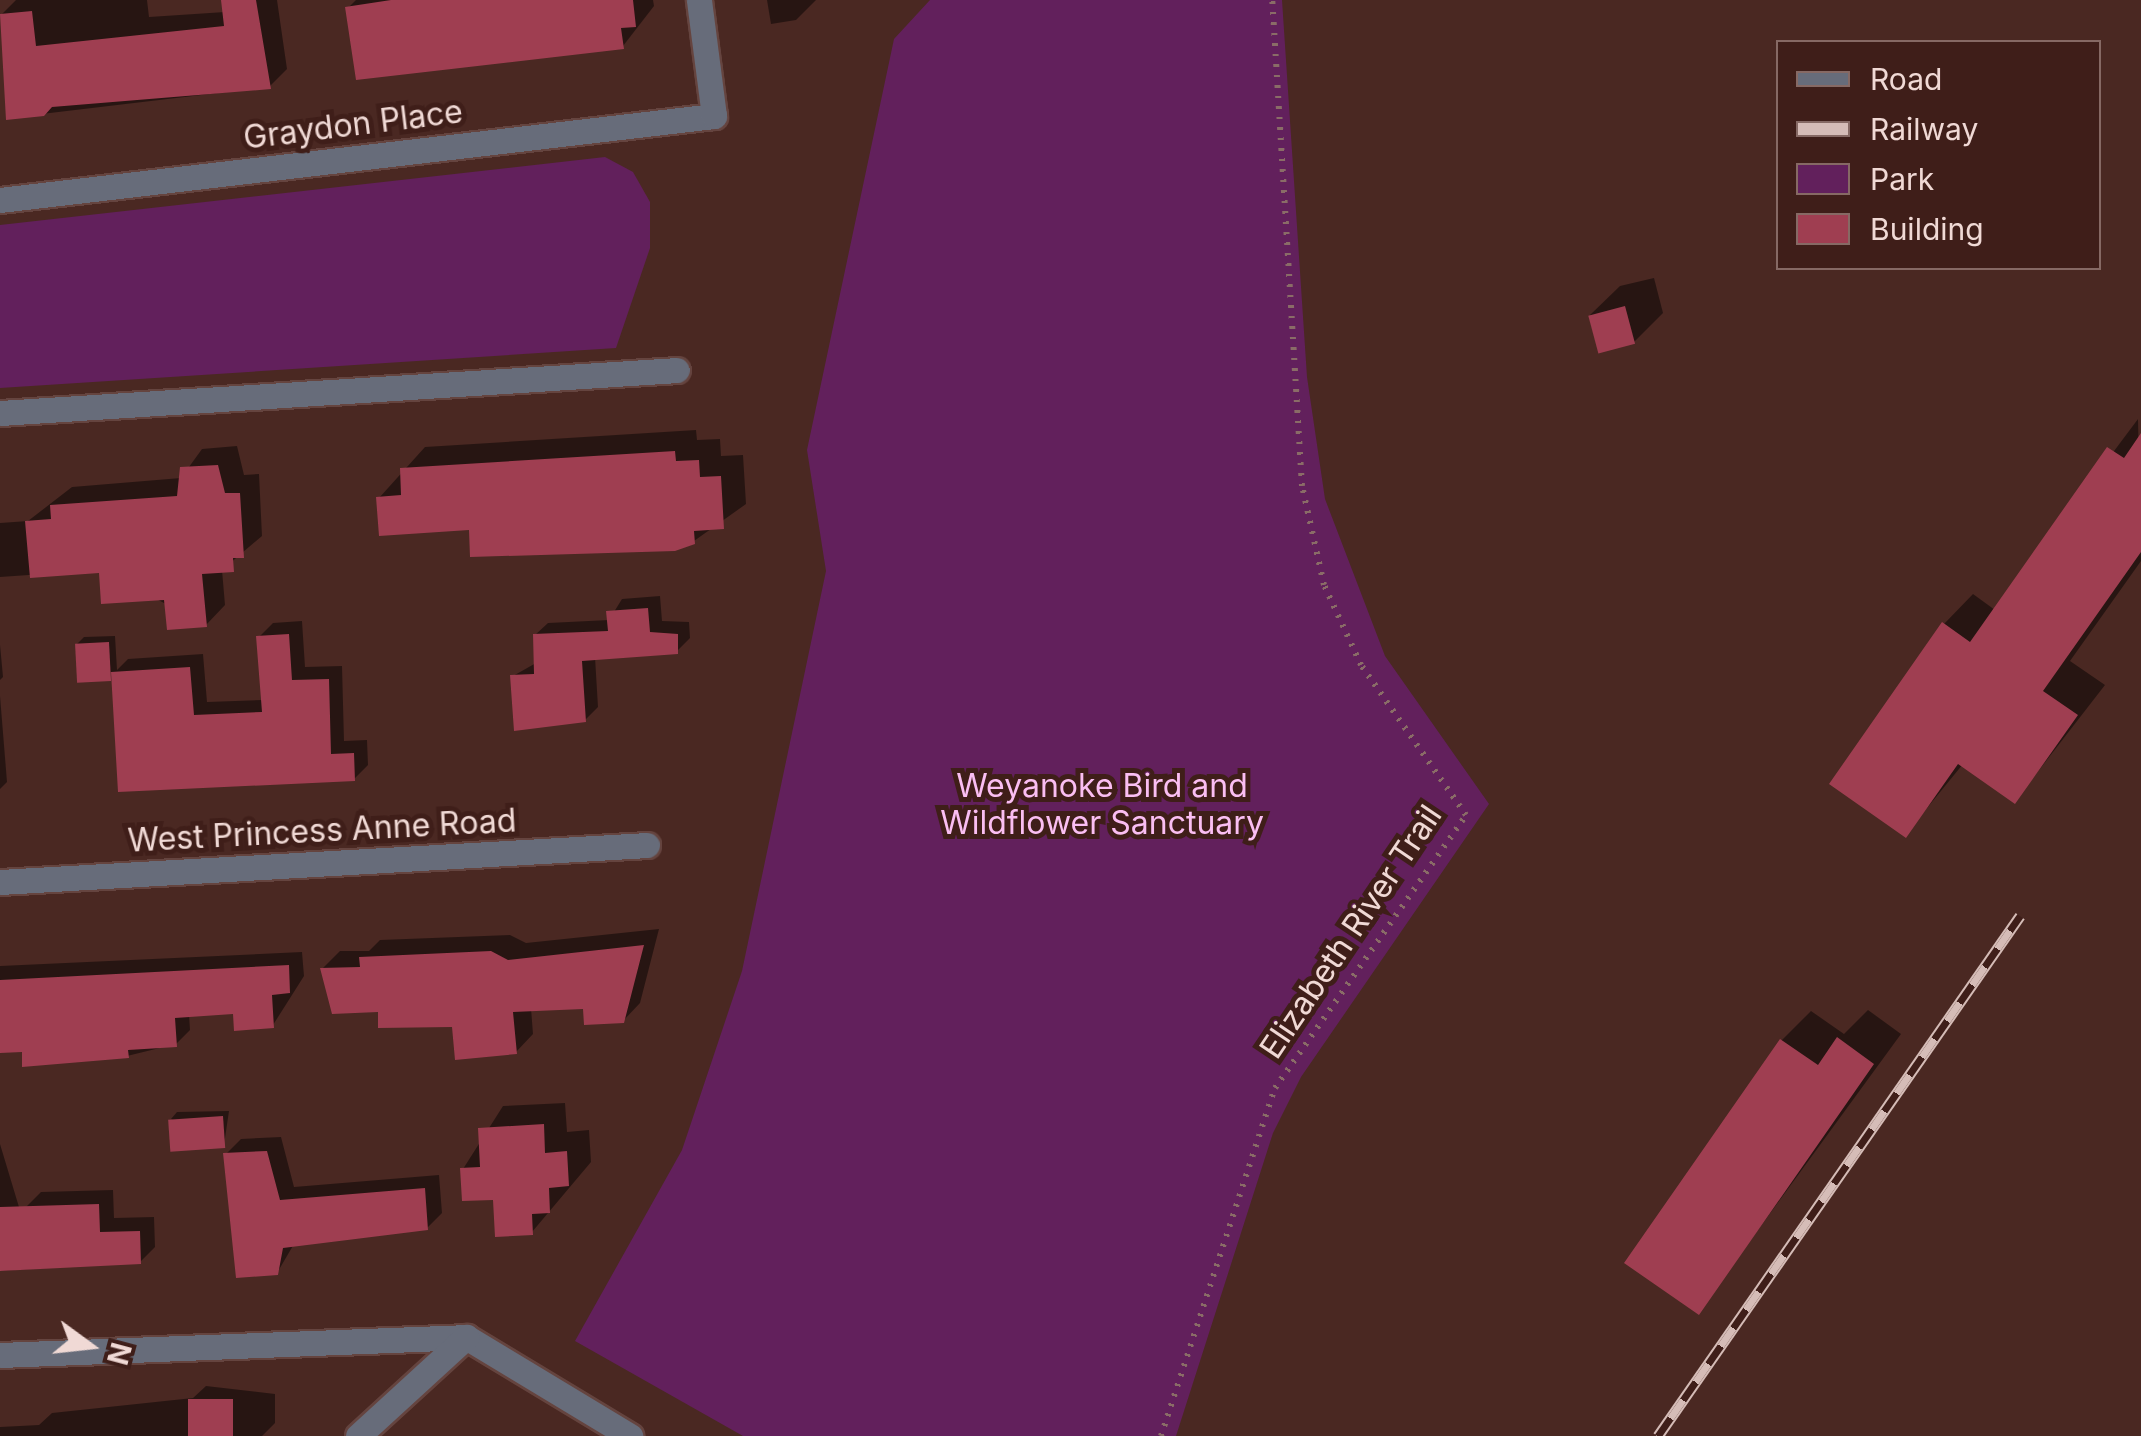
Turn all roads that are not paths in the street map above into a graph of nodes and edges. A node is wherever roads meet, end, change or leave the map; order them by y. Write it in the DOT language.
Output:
graph roads {
  1 [pos="699,0"];
  2 [pos="0,200"];
  3 [pos="677,370"];
  4 [pos="0,414"];
  5 [pos="647,845"];
  6 [pos="0,882"];
  7 [pos="466,1337"];
  8 [pos="0,1355"];
  9 [pos="358,1436"];
  10 [pos="630,1436"];
  1 -- 2 [label="street, Graydon Place"];
  3 -- 4 [label="street"];
  5 -- 6 [label="street, West Princess Anne Road"];
  7 -- 8 [label="street"];
  7 -- 9 [label="street"];
  7 -- 10 [label="street"];
}
